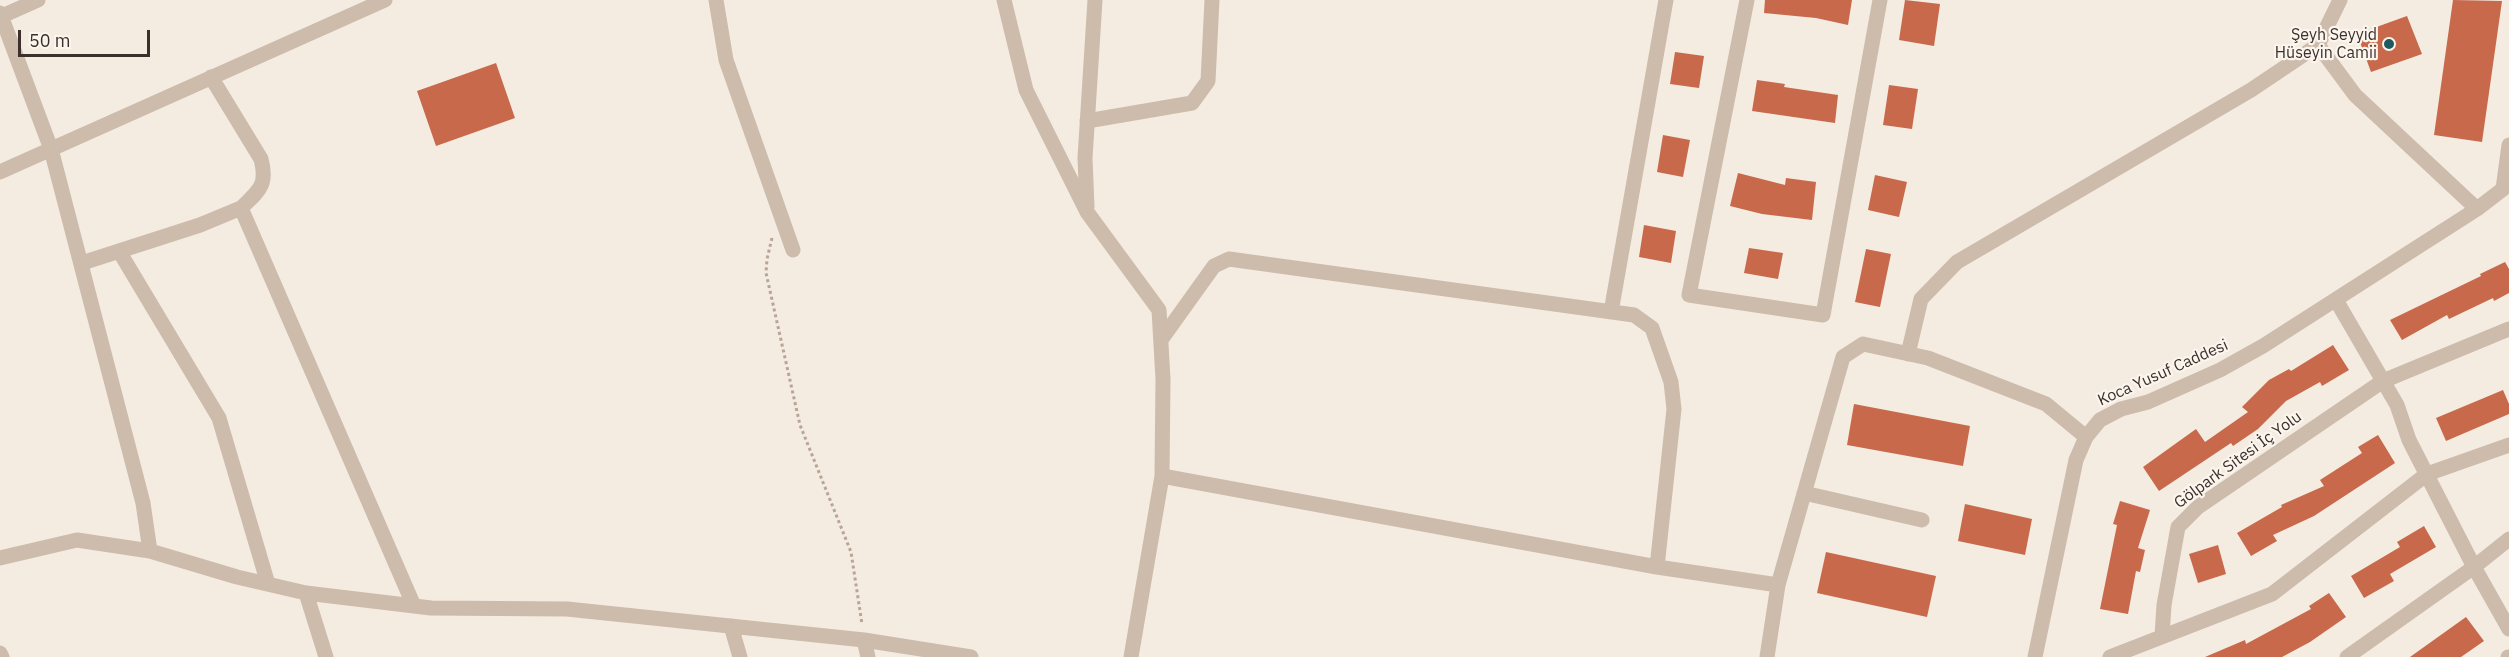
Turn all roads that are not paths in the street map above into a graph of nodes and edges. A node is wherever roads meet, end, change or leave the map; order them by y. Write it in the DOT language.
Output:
graph roads {
  1 [pos="38,0"];
  2 [pos="385,0"];
  3 [pos="716,0"];
  4 [pos="1004,0"];
  5 [pos="1095,0"];
  6 [pos="1212,0"];
  7 [pos="1666,0"];
  8 [pos="1748,0"];
  9 [pos="1880,0"];
  10 [pos="2340,0"];
  11 [pos="1,16"];
  12 [pos="2318,45"];
  13 [pos="211,78"];
  14 [pos="1087,121"];
  15 [pos="2509,145"];
  16 [pos="51,149"];
  17 [pos="0,172"];
  18 [pos="242,208"];
  19 [pos="2477,209"];
  20 [pos="1087,212"];
  21 [pos="793,250"];
  22 [pos="119,251"];
  23 [pos="82,263"];
  24 [pos="2336,300"];
  25 [pos="1611,312"];
  26 [pos="2509,329"];
  27 [pos="1161,340"];
  28 [pos="1908,354"];
  29 [pos="2383,381"];
  30 [pos="2086,437"];
  31 [pos="2509,445"];
  32 [pos="2427,474"];
  33 [pos="1162,476"];
  34 [pos="1804,493"];
  35 [pos="1922,520"];
  36 [pos="2509,539"];
  37 [pos="150,551"];
  38 [pos="0,558"];
  39 [pos="1656,567"];
  40 [pos="2474,567"];
  41 [pos="268,584"];
  42 [pos="1778,585"];
  43 [pos="306,593"];
  44 [pos="414,606"];
  45 [pos="731,626"];
  46 [pos="2509,629"];
  47 [pos="2162,636"];
  48 [pos="864,640"];
  49 [pos="327,657"];
  50 [pos="740,657"];
  51 [pos="868,657"];
  52 [pos="971,657"];
  53 [pos="1131,657"];
  54 [pos="1767,657"];
  55 [pos="2035,657"];
  56 [pos="2110,657"];
  57 [pos="2347,657"];
  1 -- 11 [label="street"];
  2 -- 13 [label="street"];
  3 -- 21 [label="street"];
  4 -- 20 [label="street"];
  5 -- 14 [label="street"];
  6 -- 14 [label="street"];
  7 -- 25 [label="street"];
  8 -- 9 [label="street"];
  10 -- 12 [label="street"];
  11 -- 16 [label="street"];
  12 -- 19 [label="street"];
  12 -- 28 [label="street"];
  13 -- 16 [label="street"];
  13 -- 18 [label="street"];
  14 -- 20 [label="street"];
  15 -- 19 [label="street, Koca Yusuf Caddesi"];
  16 -- 17 [label="street"];
  16 -- 23 [label="street"];
  18 -- 22 [label="street"];
  18 -- 44 [label="street"];
  19 -- 24 [label="street, Koca Yusuf Caddesi"];
  20 -- 27 [label="street"];
  22 -- 23 [label="street"];
  22 -- 41 [label="street"];
  23 -- 37 [label="street"];
  24 -- 29 [label="street"];
  24 -- 30 [label="street, Koca Yusuf Caddesi"];
  25 -- 27 [label="street"];
  25 -- 39 [label="street"];
  26 -- 29 [label="street, Gölpark Sitesi İç Yolu"];
  27 -- 33 [label="street"];
  28 -- 30 [label="street"];
  28 -- 34 [label="street"];
  29 -- 32 [label="street"];
  29 -- 47 [label="street, Gölpark Sitesi İç Yolu"];
  30 -- 55 [label="street, Koca Yusuf Caddesi"];
  31 -- 32 [label="street"];
  32 -- 40 [label="street"];
  32 -- 47 [label="street"];
  33 -- 39 [label="street"];
  33 -- 53 [label="street"];
  34 -- 35 [label="street"];
  34 -- 42 [label="street"];
  36 -- 40 [label="street"];
  37 -- 38 [label="street"];
  37 -- 41 [label="street"];
  39 -- 42 [label="street"];
  40 -- 46 [label="street"];
  40 -- 57 [label="street"];
  41 -- 43 [label="street"];
  42 -- 54 [label="street"];
  43 -- 44 [label="street"];
  43 -- 49 [label="street"];
  44 -- 45 [label="street"];
  45 -- 48 [label="street"];
  45 -- 50 [label="street"];
  47 -- 56 [label="street"];
  48 -- 51 [label="street"];
  48 -- 52 [label="street"];
}
